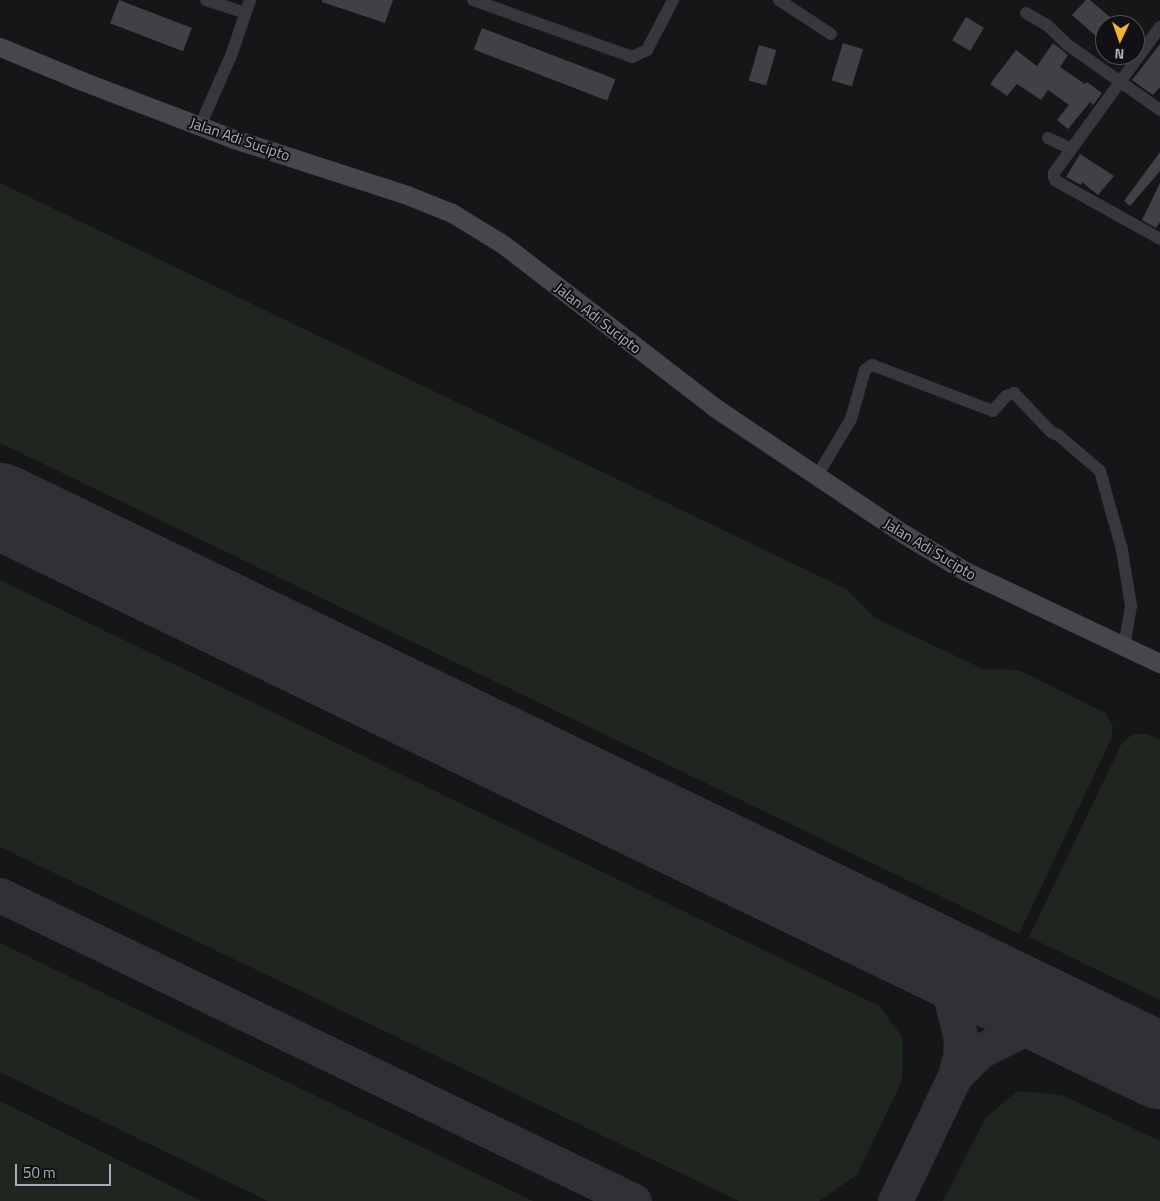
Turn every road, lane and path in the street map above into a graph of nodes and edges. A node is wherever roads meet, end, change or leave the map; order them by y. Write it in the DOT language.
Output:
graph roads {
  1 [pos="206,0"];
  2 [pos="250,0"];
  3 [pos="473,0"];
  4 [pos="673,0"];
  5 [pos="779,0"];
  6 [pos="246,13"];
  7 [pos="1026,13"];
  8 [pos="1160,27"];
  9 [pos="831,34"];
  10 [pos="0,47"];
  11 [pos="1120,82"];
  12 [pos="1160,110"];
  13 [pos="200,126"];
  14 [pos="1048,138"];
  15 [pos="1072,149"];
  16 [pos="1160,239"];
  17 [pos="817,476"];
  18 [pos="1124,647"];
  19 [pos="1160,663"];
  1 -- 6 [label="street"];
  2 -- 6 [label="street"];
  3 -- 4 [label="street"];
  5 -- 9 [label="street"];
  6 -- 13 [label="street"];
  7 -- 11 [label="street"];
  8 -- 11 [label="street"];
  10 -- 13 [label="street, Jalan Adi Sucipto"];
  11 -- 12 [label="street"];
  11 -- 15 [label="street"];
  13 -- 17 [label="street, Jalan Adi Sucipto"];
  14 -- 15 [label="street"];
  15 -- 16 [label="street"];
  17 -- 18 [label="street, Jalan Adi Sucipto"];
  17 -- 18 [label="street"];
  18 -- 19 [label="street, Jalan Adi Sucipto"];
}
